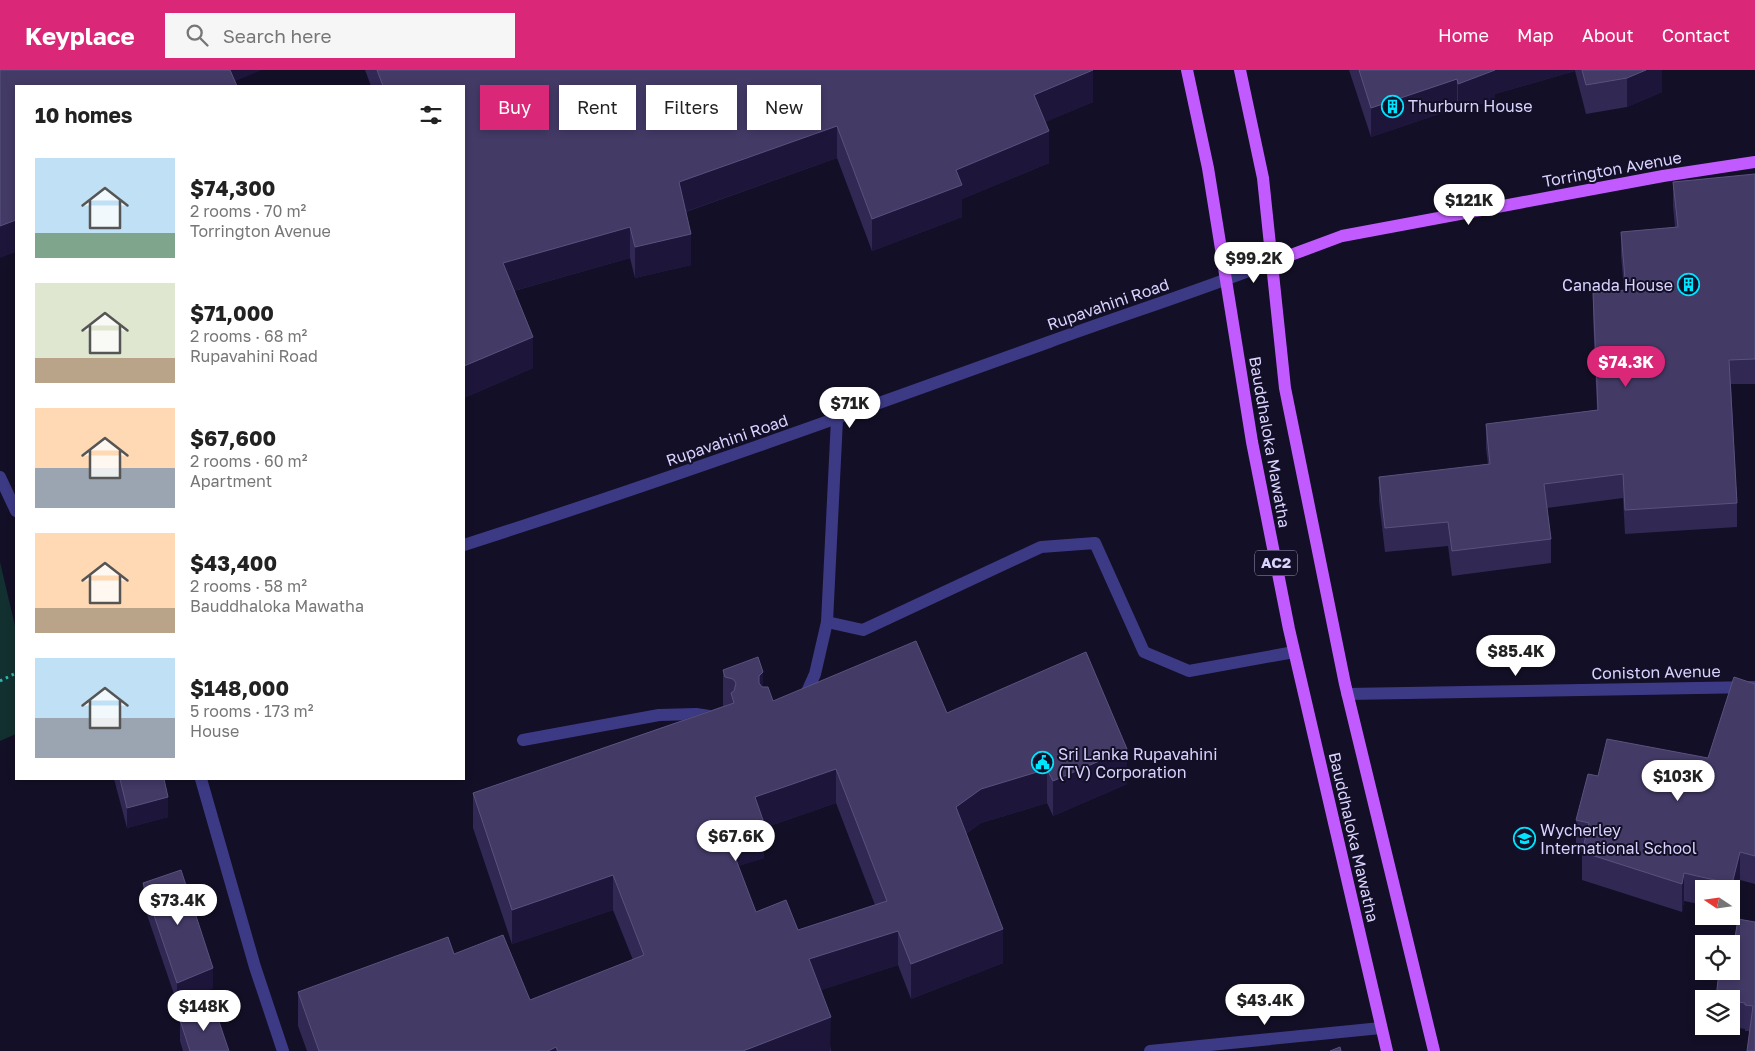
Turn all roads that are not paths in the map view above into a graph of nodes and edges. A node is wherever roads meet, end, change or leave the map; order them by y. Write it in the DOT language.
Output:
graph roads {
  1 [pos="1187,70"];
  2 [pos="1240,70"];
  3 [pos="1755,162"];
  4 [pos="1272,262"];
  5 [pos="1226,280"];
  6 [pos="837,419"];
  7 [pos="0,477"];
  8 [pos="15,509"];
  9 [pos="465,545"];
  10 [pos="827,622"];
  11 [pos="1294,652"];
  12 [pos="1755,687"];
  13 [pos="1347,694"];
  14 [pos="790,702"];
  15 [pos="728,720"];
  16 [pos="522,740"];
  17 [pos="201,780"];
  18 [pos="1381,1028"];
  19 [pos="283,1051"];
  20 [pos="1150,1051"];
  21 [pos="1387,1051"];
  22 [pos="1434,1051"];
  1 -- 5 [label="main road, Bauddhaloka Mawatha / AC2"];
  2 -- 4 [label="main road, Bauddhaloka Mawatha / AC2"];
  3 -- 4 [label="main road, Torrington Avenue"];
  4 -- 5 [label="street, Rupavahini Road"];
  4 -- 13 [label="main road, Bauddhaloka Mawatha / AC2"];
  5 -- 6 [label="street, Rupavahini Road"];
  5 -- 11 [label="main road, Bauddhaloka Mawatha / AC2"];
  6 -- 9 [label="street, Rupavahini Road"];
  6 -- 10 [label="street"];
  7 -- 8 [label="street"];
  10 -- 11 [label="street"];
  10 -- 14 [label="street"];
  11 -- 18 [label="main road, Bauddhaloka Mawatha / AC2"];
  12 -- 13 [label="street, Coniston Avenue"];
  13 -- 22 [label="main road, Bauddhaloka Mawatha / AC2"];
  15 -- 16 [label="street"];
  17 -- 19 [label="street"];
  18 -- 20 [label="street"];
  18 -- 21 [label="main road, Bauddhaloka Mawatha / AC2"];
}
